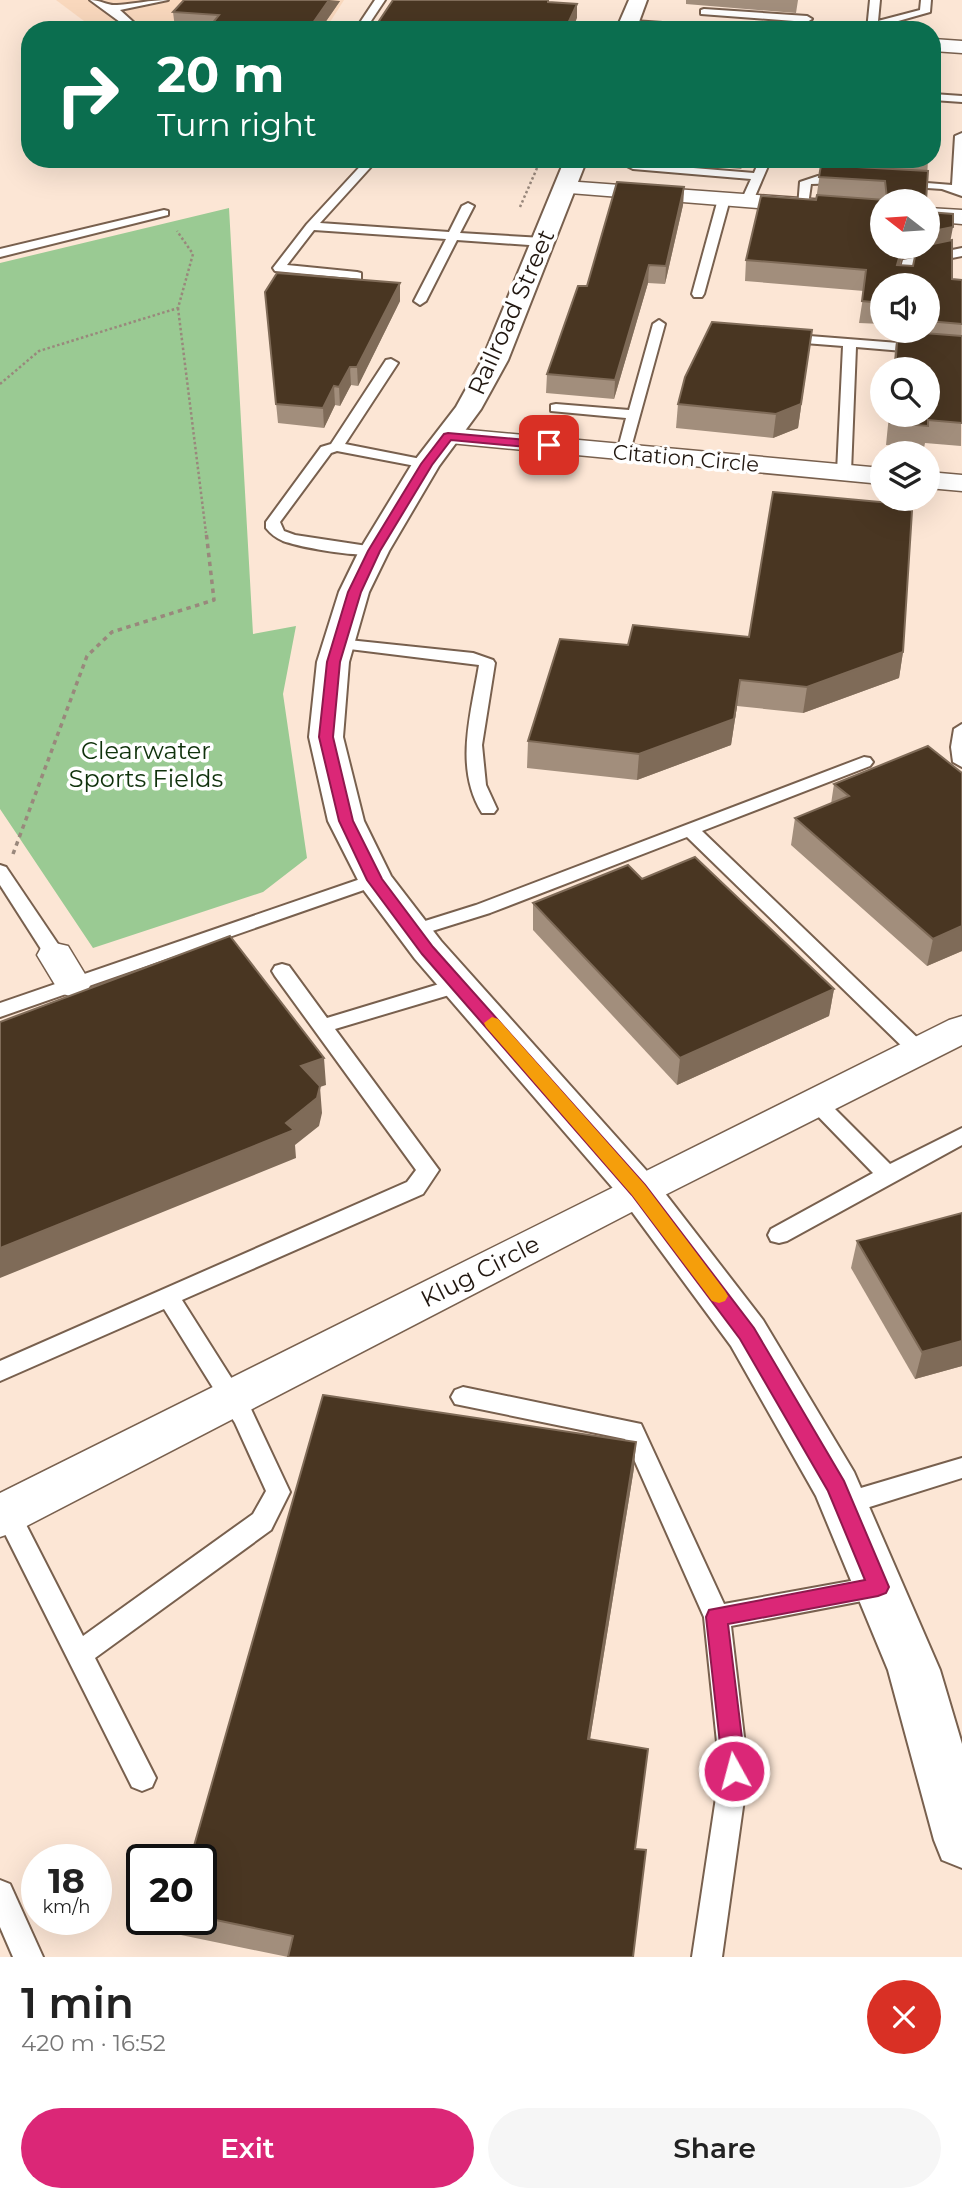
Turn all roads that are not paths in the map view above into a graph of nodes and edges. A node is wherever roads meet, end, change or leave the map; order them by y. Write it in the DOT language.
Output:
graph roads {
  1 [pos="94,0"];
  2 [pos="163,0"];
  3 [pos="380,0"];
  4 [pos="638,0"];
  5 [pos="875,0"];
  6 [pos="926,0"];
  7 [pos="112,9"];
  8 [pos="704,12"];
  9 [pos="126,21"];
  10 [pos="366,21"];
  11 [pos="630,21"];
  12 [pos="807,21"];
  13 [pos="873,21"];
  14 [pos="893,21"];
  15 [pos="941,46"];
  16 [pos="962,47"];
  17 [pos="941,98"];
  18 [pos="962,99"];
  19 [pos="960,136"];
  20 [pos="365,168"];
  21 [pos="572,168"];
  22 [pos="658,168"];
  23 [pos="761,168"];
  24 [pos="757,176"];
  25 [pos="855,181"];
  26 [pos="893,183"];
  27 [pos="565,187"];
  28 [pos="959,191"];
  29 [pos="724,199"];
  30 [pos="747,201"];
  31 [pos="802,205"];
  32 [pos="468,206"];
  33 [pos="870,210"];
  34 [pos="164,213"];
  35 [pos="940,216"];
  36 [pos="962,218"];
  37 [pos="311,226"];
  38 [pos="454,236"];
  39 [pos="543,242"];
  40 [pos="962,252"];
  41 [pos="0,253"];
  42 [pos="905,273"];
  43 [pos="357,276"];
  44 [pos="698,294"];
  45 [pos="420,301"];
  46 [pos="659,324"];
  47 [pos="768,337"];
  48 [pos="850,343"];
  49 [pos="962,352"];
  50 [pos="391,363"];
  51 [pos="556,408"];
  52 [pos="634,415"];
  53 [pos="448,436"];
  54 [pos="336,447"];
  55 [pos="624,452"];
  56 [pos="426,464"];
  57 [pos="844,472"];
  58 [pos="870,474"];
  59 [pos="940,481"];
  60 [pos="962,483"];
  61 [pos="374,551"];
  62 [pos="339,644"];
  63 [pos="962,729"];
  64 [pos="864,762"];
  65 [pos="962,762"];
  66 [pos="488,809"];
  67 [pos="690,829"];
  68 [pos="2,875"];
  69 [pos="375,880"];
  70 [pos="414,931"];
  71 [pos="64,969"];
  72 [pos="282,971"];
  73 [pos="458,985"];
  74 [pos="0,1010"];
  75 [pos="323,1026"];
  76 [pos="962,1030"];
  77 [pos="919,1051"];
  78 [pos="816,1102"];
  79 [pos="962,1136"];
  80 [pos="888,1175"];
  81 [pos="639,1190"];
  82 [pos="779,1235"];
  83 [pos="168,1297"];
  84 [pos="0,1371"];
  85 [pos="234,1397"];
  86 [pos="463,1397"];
  87 [pos="962,1468"];
  88 [pos="844,1504"];
  89 [pos="4,1514"];
  90 [pos="878,1587"];
  91 [pos="717,1617"];
  92 [pos="79,1654"];
  93 [pos="142,1778"];
  94 [pos="962,1840"];
  95 [pos="0,1894"];
  96 [pos="28,1957"];
  97 [pos="707,1957"];
  1 -- 7 [label="lane"];
  2 -- 7 [label="lane"];
  3 -- 10 [label="lane"];
  4 -- 11 [label="main road"];
  5 -- 13 [label="lane"];
  6 -- 14 [label="lane"];
  7 -- 9 [label="lane"];
  8 -- 12 [label="lane"];
  15 -- 16 [label="street"];
  17 -- 18 [label="lane"];
  19 -- 28 [label="lane"];
  20 -- 37 [label="lane"];
  21 -- 27 [label="main road, Railroad Street"];
  22 -- 24 [label="lane"];
  23 -- 24 [label="lane"];
  24 -- 30 [label="lane"];
  25 -- 31 [label="lane"];
  26 -- 28 [label="lane"];
  27 -- 29 [label="street"];
  27 -- 39 [label="main road, Railroad Street"];
  29 -- 30 [label="street"];
  29 -- 44 [label="lane"];
  30 -- 31 [label="street"];
  31 -- 33 [label="street"];
  32 -- 38 [label="lane"];
  34 -- 41 [label="lane"];
  35 -- 36 [label="street"];
  37 -- 38 [label="lane"];
  37 -- 43 [label="lane"];
  38 -- 39 [label="lane"];
  38 -- 45 [label="lane"];
  39 -- 53 [label="main road, Railroad Street"];
  40 -- 42 [label="lane"];
  46 -- 52 [label="lane"];
  47 -- 48 [label="lane"];
  48 -- 49 [label="lane"];
  48 -- 57 [label="lane"];
  50 -- 54 [label="lane"];
  51 -- 52 [label="lane"];
  52 -- 55 [label="lane"];
  53 -- 55 [label="street, Citation Circle"];
  53 -- 56 [label="main road, Railroad Street"];
  54 -- 56 [label="lane"];
  54 -- 61 [label="lane"];
  55 -- 57 [label="street, Citation Circle"];
  56 -- 61 [label="main road, Railroad Street"];
  57 -- 58 [label="street, Citation Circle"];
  59 -- 60 [label="street"];
  61 -- 62 [label="main road, Railroad Street"];
  62 -- 66 [label="lane"];
  62 -- 69 [label="main road, Railroad Street"];
  63 -- 65 [label="lane"];
  64 -- 67 [label="lane"];
  67 -- 70 [label="lane"];
  67 -- 77 [label="lane"];
  68 -- 71 [label="lane"];
  69 -- 70 [label="main road, Railroad Street"];
  69 -- 71 [label="lane"];
  70 -- 73 [label="main road, Railroad Street"];
  71 -- 74 [label="lane"];
  72 -- 75 [label="lane"];
  73 -- 75 [label="lane"];
  73 -- 81 [label="main road, Railroad Street"];
  75 -- 83 [label="lane"];
  76 -- 77 [label="street, Klug Circle"];
  77 -- 78 [label="street, Klug Circle"];
  78 -- 80 [label="lane"];
  78 -- 81 [label="street, Klug Circle"];
  79 -- 80 [label="lane"];
  80 -- 82 [label="lane"];
  81 -- 85 [label="street, Klug Circle"];
  81 -- 88 [label="main road, Railroad Street"];
  83 -- 84 [label="lane"];
  83 -- 85 [label="lane"];
  85 -- 89 [label="street, Klug Circle"];
  85 -- 92 [label="lane"];
  86 -- 91 [label="lane"];
  87 -- 88 [label="lane"];
  88 -- 90 [label="main road, Railroad Street"];
  89 -- 92 [label="lane"];
  90 -- 91 [label="lane"];
  90 -- 94 [label="main road, Railroad Street"];
  91 -- 97 [label="lane"];
  92 -- 93 [label="lane"];
  95 -- 96 [label="lane"];
}
